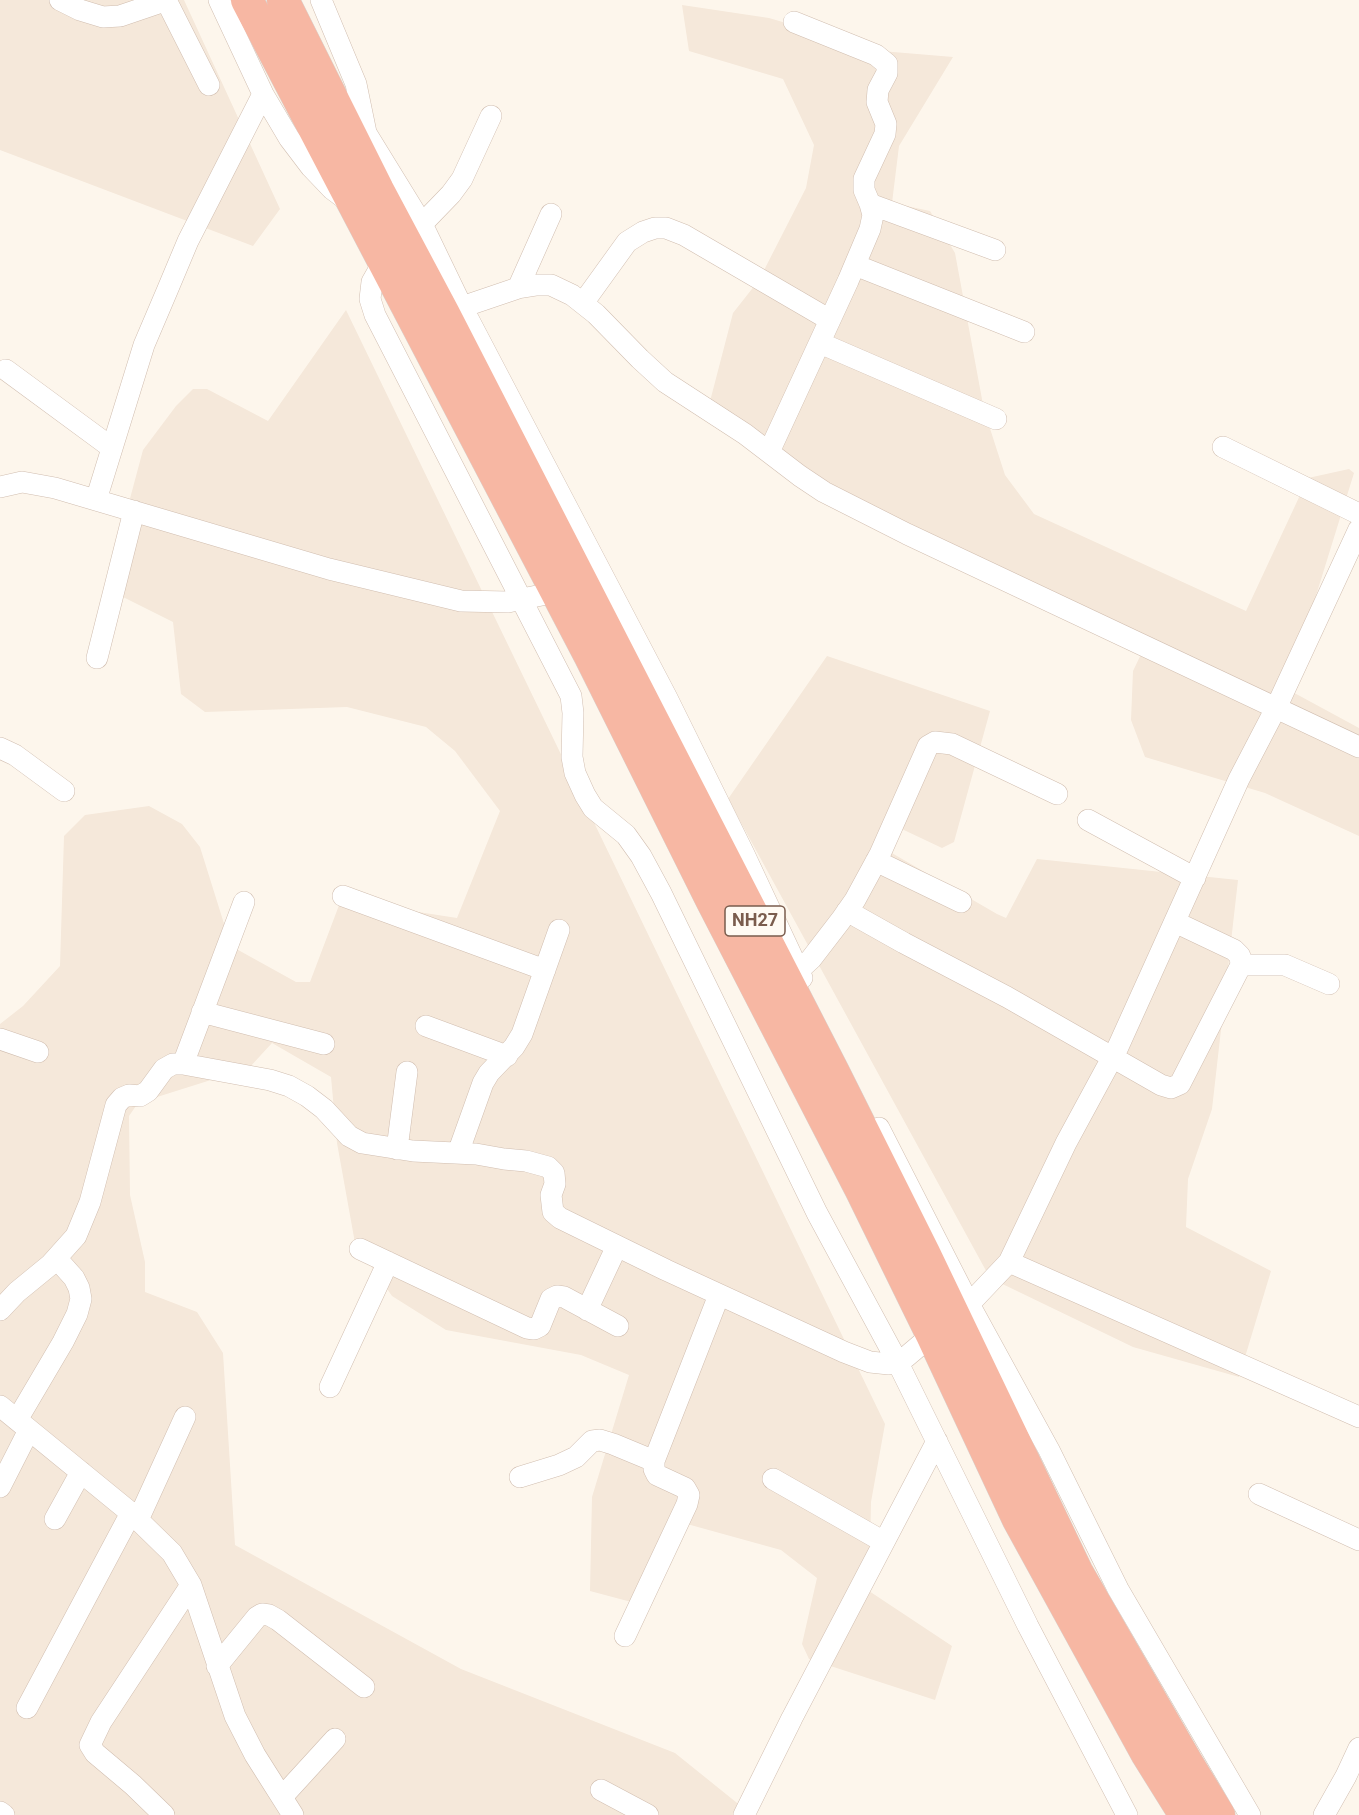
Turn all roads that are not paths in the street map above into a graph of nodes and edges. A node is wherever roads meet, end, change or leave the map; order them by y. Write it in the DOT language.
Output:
graph roads {
  1 [pos="60,0"];
  2 [pos="166,0"];
  3 [pos="219,0"];
  4 [pos="248,0"];
  5 [pos="322,0"];
  6 [pos="289,12"];
  7 [pos="794,22"];
  8 [pos="209,85"];
  9 [pos="264,94"];
  10 [pos="491,116"];
  11 [pos="366,134"];
  12 [pos="367,199"];
  13 [pos="870,204"];
  14 [pos="551,214"];
  15 [pos="422,224"];
  16 [pos="995,250"];
  17 [pos="384,261"];
  18 [pos="855,265"];
  19 [pos="518,288"];
  20 [pos="583,303"];
  21 [pos="462,307"];
  22 [pos="830,320"];
  23 [pos="1024,332"];
  24 [pos="820,343"];
  25 [pos="6,370"];
  26 [pos="996,419"];
  27 [pos="1223,447"];
  28 [pos="112,448"];
  29 [pos="769,452"];
  30 [pos="0,486"];
  31 [pos="96,500"];
  32 [pos="134,511"];
  33 [pos="1359,514"];
  34 [pos="1359,529"];
  35 [pos="556,592"];
  36 [pos="521,599"];
  37 [pos="97,658"];
  38 [pos="1276,708"];
  39 [pos="1359,747"];
  40 [pos="0,748"];
  41 [pos="64,791"];
  42 [pos="1058,794"];
  43 [pos="1088,820"];
  44 [pos="876,861"];
  45 [pos="1195,878"];
  46 [pos="343,896"];
  47 [pos="244,902"];
  48 [pos="961,902"];
  49 [pos="847,911"];
  50 [pos="1175,922"];
  51 [pos="559,930"];
  52 [pos="1241,965"];
  53 [pos="545,970"];
  54 [pos="798,971"];
  55 [pos="1329,984"];
  56 [pos="202,1012"];
  57 [pos="426,1026"];
  58 [pos="0,1039"];
  59 [pos="324,1044"];
  60 [pos="38,1052"];
  61 [pos="507,1056"];
  62 [pos="1113,1056"];
  63 [pos="183,1064"];
  64 [pos="407,1072"];
  65 [pos="397,1149"];
  66 [pos="458,1153"];
  67 [pos="617,1246"];
  68 [pos="360,1249"];
  69 [pos="57,1259"];
  70 [pos="388,1262"];
  71 [pos="1009,1262"];
  72 [pos="719,1295"];
  73 [pos="4,1300"];
  74 [pos="587,1310"];
  75 [pos="952,1319"];
  76 [pos="618,1326"];
  77 [pos="897,1361"];
  78 [pos="330,1387"];
  79 [pos="0,1406"];
  80 [pos="185,1417"];
  81 [pos="1359,1417"];
  82 [pos="23,1425"];
  83 [pos="937,1441"];
  84 [pos="654,1461"];
  85 [pos="81,1472"];
  86 [pos="520,1477"];
  87 [pos="773,1479"];
  88 [pos="0,1487"];
  89 [pos="1259,1494"];
  90 [pos="135,1516"];
  91 [pos="55,1519"];
  92 [pos="1359,1540"];
  93 [pos="884,1542"];
  94 [pos="191,1585"];
  95 [pos="625,1635"];
  96 [pos="218,1666"];
  97 [pos="364,1687"];
  98 [pos="27,1708"];
  99 [pos="334,1739"];
  100 [pos="1359,1748"];
  101 [pos="601,1790"];
  102 [pos="288,1806"];
  103 [pos="164,1815"];
  104 [pos="648,1815"];
  105 [pos="744,1815"];
  106 [pos="1127,1815"];
  107 [pos="1185,1815"];
  108 [pos="1219,1815"];
  109 [pos="1250,1815"];
  110 [pos="1324,1815"];
  1 -- 2 [label="street"];
  2 -- 8 [label="street"];
  3 -- 9 [label="street"];
  4 -- 12 [label="highway, NH27"];
  5 -- 11 [label="street"];
  6 -- 12 [label="highway, NH27"];
  7 -- 13 [label="street"];
  9 -- 12 [label="street"];
  9 -- 28 [label="street"];
  10 -- 15 [label="street"];
  11 -- 12 [label="street"];
  11 -- 15 [label="street"];
  12 -- 17 [label="highway, NH27"];
  12 -- 75 [label="highway, NH27"];
  13 -- 16 [label="street"];
  13 -- 18 [label="street"];
  14 -- 19 [label="street"];
  15 -- 21 [label="street"];
  17 -- 35 [label="highway, NH27"];
  17 -- 36 [label="street"];
  18 -- 22 [label="street"];
  18 -- 23 [label="street"];
  19 -- 20 [label="street"];
  19 -- 21 [label="street"];
  20 -- 22 [label="street"];
  20 -- 29 [label="street"];
  21 -- 54 [label="street"];
  22 -- 24 [label="street"];
  24 -- 26 [label="street"];
  24 -- 29 [label="street"];
  25 -- 28 [label="street"];
  27 -- 33 [label="street"];
  28 -- 31 [label="street"];
  29 -- 38 [label="street"];
  30 -- 31 [label="street"];
  31 -- 32 [label="street"];
  32 -- 36 [label="street"];
  32 -- 37 [label="street"];
  34 -- 38 [label="street"];
  35 -- 36 [label="street"];
  35 -- 75 [label="highway, NH27"];
  36 -- 77 [label="street"];
  38 -- 39 [label="street"];
  38 -- 45 [label="street"];
  40 -- 41 [label="street"];
  42 -- 44 [label="street"];
  43 -- 45 [label="street"];
  44 -- 48 [label="street"];
  44 -- 49 [label="street"];
  45 -- 50 [label="street"];
  46 -- 53 [label="street"];
  47 -- 56 [label="street"];
  49 -- 54 [label="street"];
  49 -- 62 [label="street"];
  50 -- 52 [label="street"];
  50 -- 62 [label="street"];
  51 -- 53 [label="street"];
  52 -- 55 [label="street"];
  52 -- 62 [label="street"];
  53 -- 61 [label="street"];
  54 -- 75 [label="street"];
  56 -- 59 [label="street"];
  56 -- 63 [label="street"];
  57 -- 61 [label="street"];
  58 -- 60 [label="street"];
  61 -- 66 [label="street"];
  62 -- 71 [label="street"];
  63 -- 65 [label="street"];
  63 -- 69 [label="street"];
  64 -- 65 [label="street"];
  65 -- 66 [label="street"];
  66 -- 67 [label="street"];
  67 -- 72 [label="street"];
  67 -- 74 [label="street"];
  68 -- 70 [label="street"];
  69 -- 73 [label="street"];
  69 -- 82 [label="street"];
  70 -- 74 [label="street"];
  70 -- 78 [label="street"];
  71 -- 75 [label="street"];
  71 -- 81 [label="street"];
  72 -- 77 [label="street"];
  72 -- 84 [label="street"];
  74 -- 76 [label="street"];
  75 -- 77 [label="street"];
  75 -- 107 [label="highway, NH27"];
  75 -- 108 [label="highway, NH27"];
  75 -- 109 [label="street"];
  77 -- 83 [label="street"];
  79 -- 82 [label="street"];
  80 -- 90 [label="street"];
  82 -- 85 [label="street"];
  82 -- 88 [label="street"];
  83 -- 93 [label="street"];
  83 -- 106 [label="street"];
  84 -- 86 [label="street"];
  84 -- 95 [label="street"];
  85 -- 90 [label="street"];
  85 -- 91 [label="street"];
  87 -- 93 [label="street"];
  89 -- 92 [label="street"];
  90 -- 94 [label="street"];
  90 -- 98 [label="street"];
  93 -- 105 [label="street"];
  94 -- 96 [label="street"];
  94 -- 103 [label="street"];
  96 -- 97 [label="street"];
  96 -- 102 [label="street"];
  99 -- 102 [label="street"];
  100 -- 110 [label="street"];
  101 -- 104 [label="street"];
}
